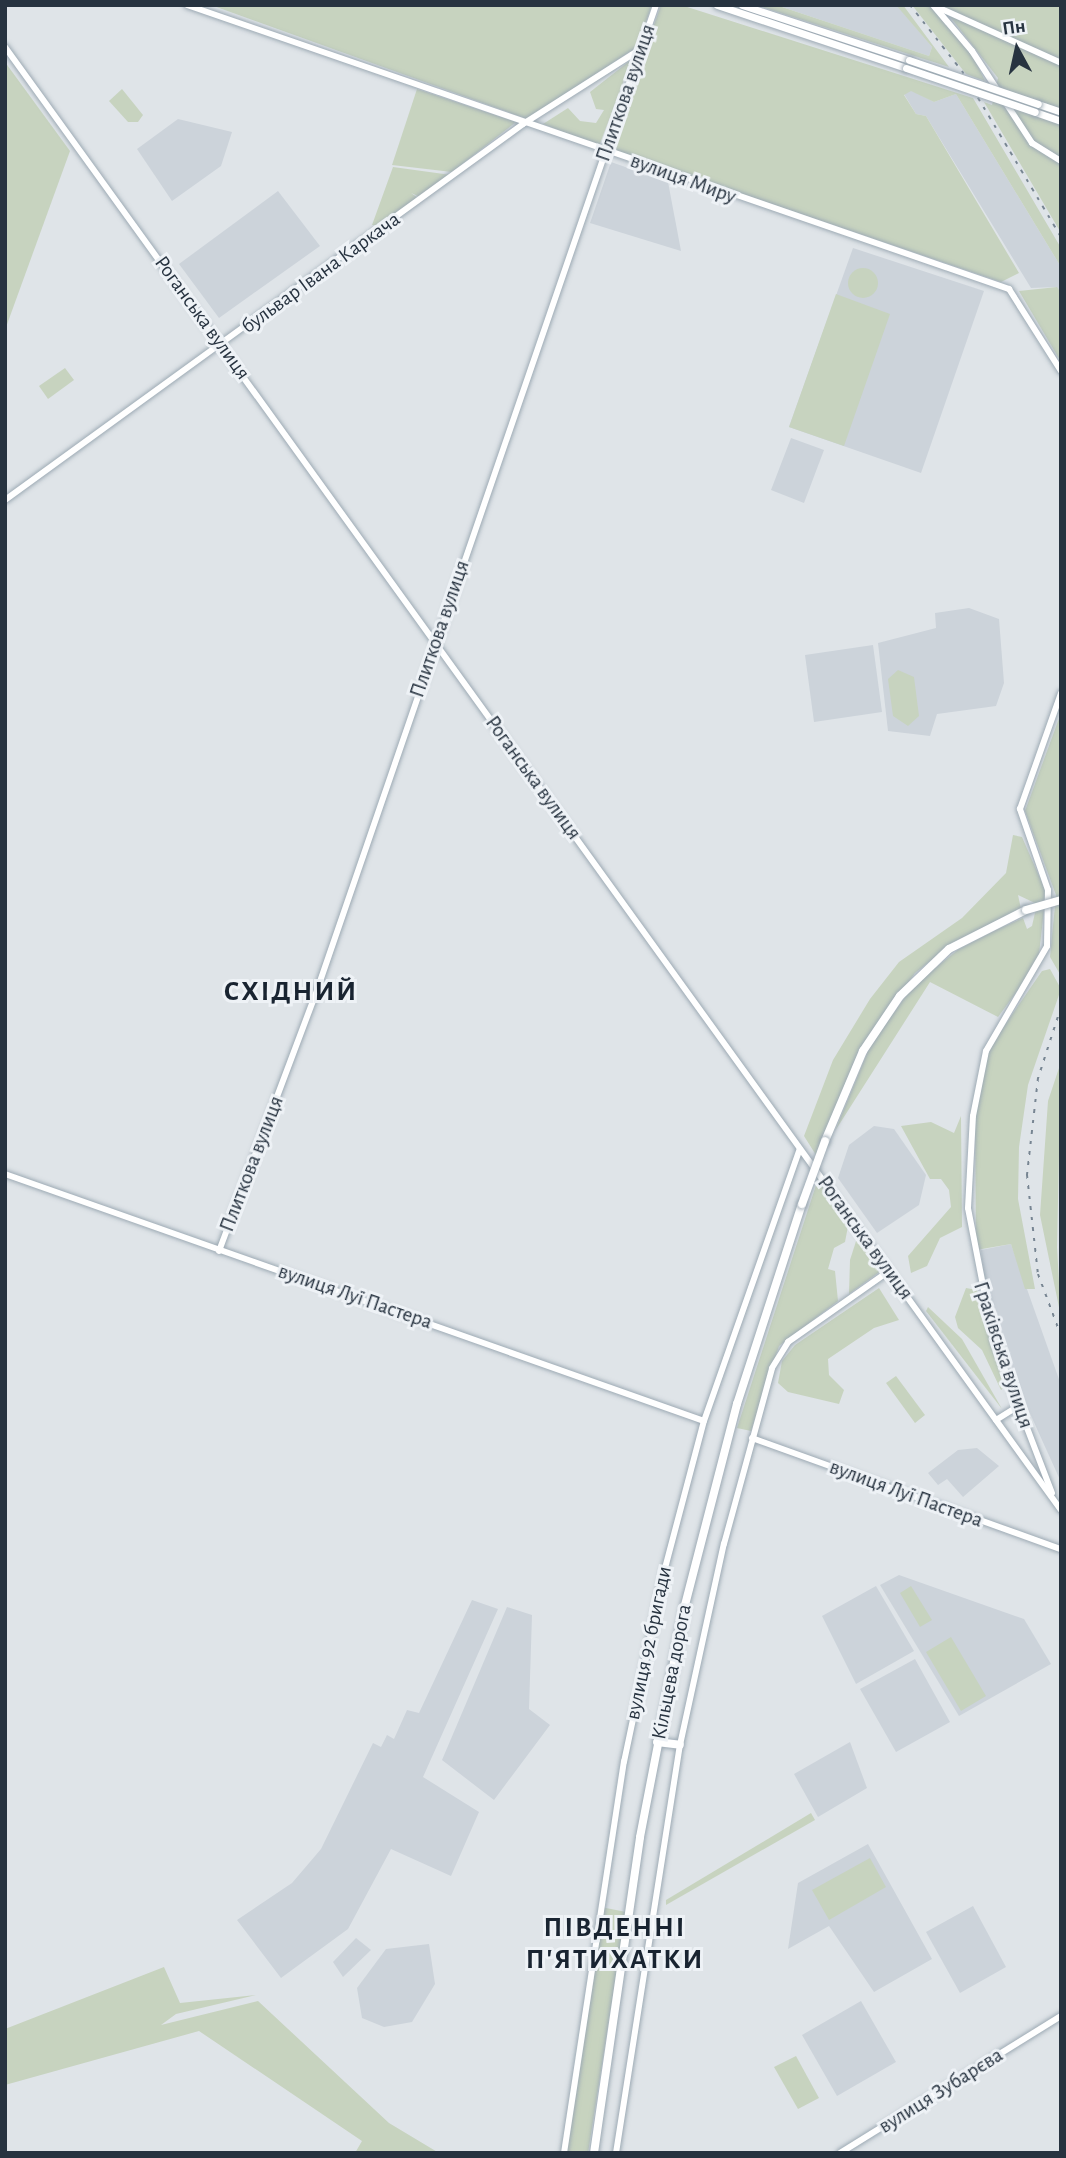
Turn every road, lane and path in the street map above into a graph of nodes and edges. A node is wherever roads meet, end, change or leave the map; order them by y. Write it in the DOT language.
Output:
graph roads {
  1 [pos="187,5"];
  2 [pos="656,5"];
  3 [pos="717,5"];
  4 [pos="742,5"];
  5 [pos="933,5"];
  6 [pos="5,47"];
  7 [pos="639,50"];
  8 [pos="1061,63"];
  9 [pos="907,64"];
  10 [pos="1037,108"];
  11 [pos="1061,109"];
  12 [pos="1061,121"];
  13 [pos="526,122"];
  14 [pos="606,151"];
  15 [pos="1061,161"];
  16 [pos="222,345"];
  17 [pos="1061,371"];
  18 [pos="5,500"];
  19 [pos="436,642"];
  20 [pos="1061,693"];
  21 [pos="1061,900"];
  22 [pos="800,1149"];
  23 [pos="5,1174"];
  24 [pos="219,1251"];
  25 [pos="889,1271"];
  26 [pos="1017,1407"];
  27 [pos="996,1420"];
  28 [pos="704,1421"];
  29 [pos="752,1438"];
  30 [pos="1054,1500"];
  31 [pos="1061,1510"];
  32 [pos="1061,1549"];
  33 [pos="657,1742"];
  34 [pos="680,1745"];
  35 [pos="1061,2016"];
  36 [pos="564,2153"];
  37 [pos="594,2153"];
  38 [pos="616,2153"];
  39 [pos="840,2153"];
  1 -- 13 [label="street, вулиця Миру"];
  2 -- 7 [label="street, Плиткова вулиця"];
  3 -- 9 [label="main road"];
  4 -- 9 [label="main road"];
  5 -- 8 [label="street"];
  5 -- 15 [label="street"];
  6 -- 16 [label="street, Роганська вулиця"];
  7 -- 13 [label="street, бульвар Івана Каркача"];
  7 -- 14 [label="street, Плиткова вулиця"];
  9 -- 10 [label="main road, bridge"];
  10 -- 11 [label="main road"];
  10 -- 12 [label="main road"];
  13 -- 14 [label="street, вулиця Миру"];
  13 -- 16 [label="street, бульвар Івана Каркача"];
  14 -- 17 [label="street, вулиця Миру"];
  14 -- 19 [label="street, Плиткова вулиця"];
  16 -- 18 [label="street, бульвар Івана Каркача"];
  16 -- 19 [label="street, Роганська вулиця"];
  19 -- 22 [label="street, Роганська вулиця"];
  19 -- 24 [label="street, Плиткова вулиця"];
  20 -- 26 [label="street, Граківська вулиця"];
  21 -- 33 [label="highway, Кільцева дорога, bridge"];
  22 -- 25 [label="street, Роганська вулиця"];
  22 -- 28 [label="street, вулиця 92 бригади"];
  23 -- 24 [label="street, вулиця Луї Пастера"];
  24 -- 28 [label="street, вулиця Луї Пастера"];
  25 -- 27 [label="street, Роганська вулиця"];
  25 -- 29 [label="street"];
  26 -- 27 [label="street"];
  26 -- 30 [label="street, Граківська вулиця"];
  27 -- 30 [label="street, Роганська вулиця"];
  28 -- 36 [label="street, вулиця 92 бригади"];
  29 -- 32 [label="street, вулиця Луї Пастера"];
  29 -- 34 [label="street"];
  30 -- 31 [label="street, Роганська вулиця"];
  33 -- 34 [label="highway"];
  33 -- 37 [label="highway, Кільцева дорога"];
  34 -- 38 [label="street"];
  35 -- 39 [label="street, вулиця Зубарєва"];
}
